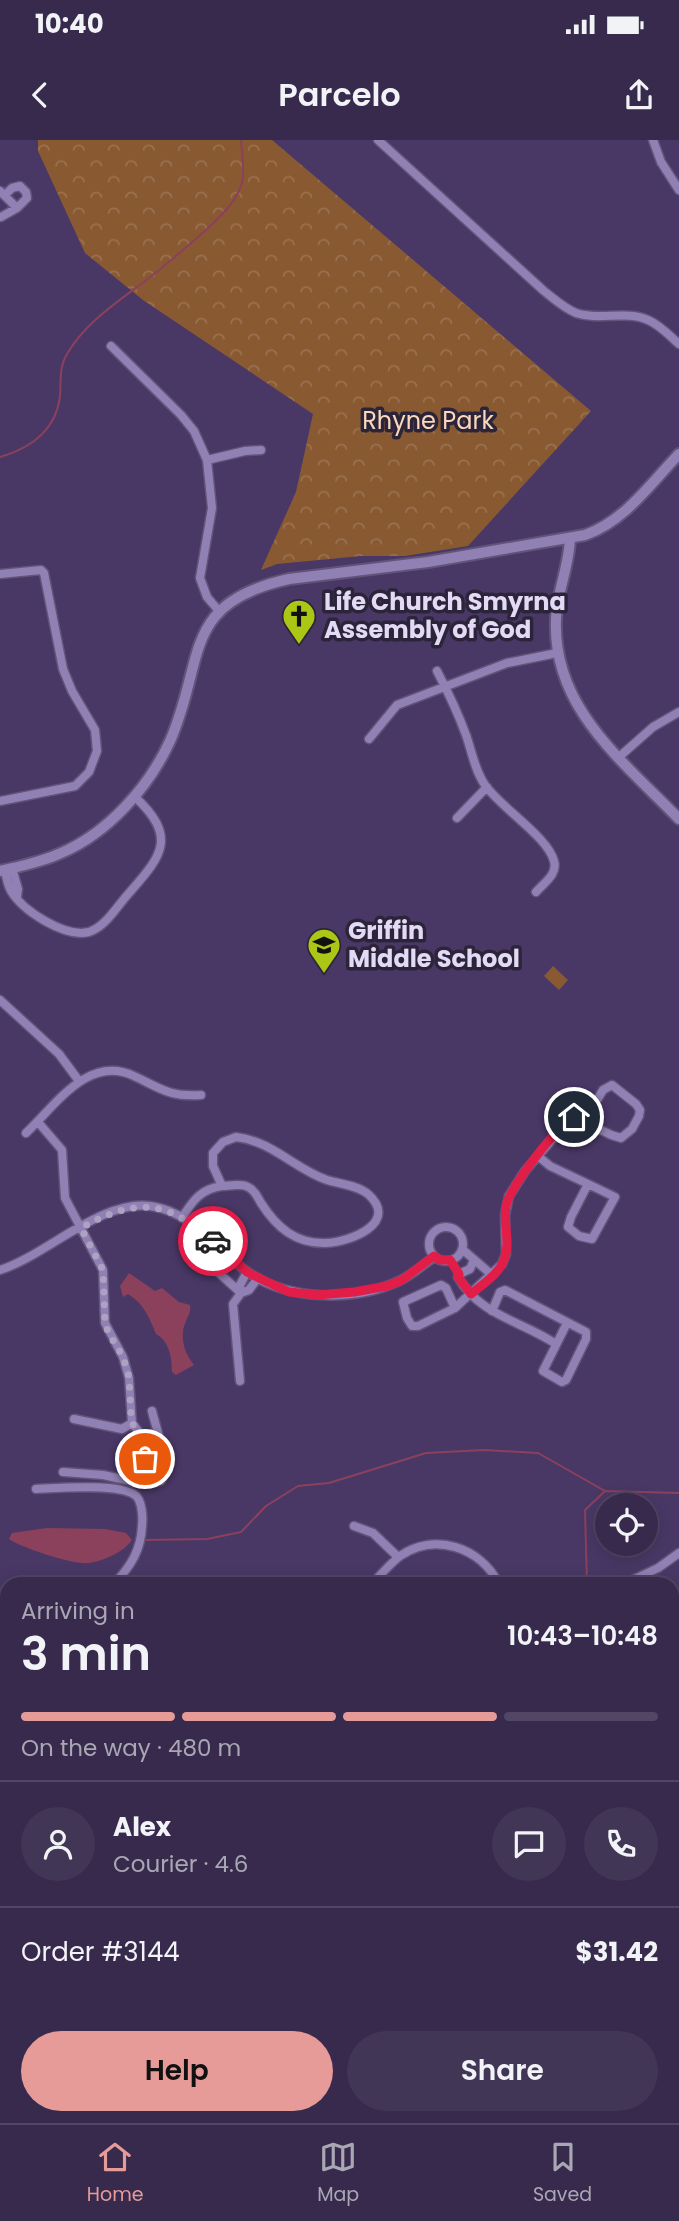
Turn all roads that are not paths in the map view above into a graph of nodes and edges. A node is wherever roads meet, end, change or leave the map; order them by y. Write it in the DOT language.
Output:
graph roads {
  1 [pos="378,140"];
  2 [pos="653,140"];
  3 [pos="679,190"];
  4 [pos="3,193"];
  5 [pos="18,208"];
  6 [pos="1,217"];
  7 [pos="679,344"];
  8 [pos="111,346"];
  9 [pos="261,450"];
  10 [pos="679,454"];
  11 [pos="207,460"];
  12 [pos="570,539"];
  13 [pos="0,574"];
  14 [pos="219,611"];
  15 [pos="557,653"];
  16 [pos="437,671"];
  17 [pos="445,686"];
  18 [pos="679,712"];
  19 [pos="369,739"];
  20 [pos="619,757"];
  21 [pos="487,787"];
  22 [pos="134,796"];
  23 [pos="0,802"];
  24 [pos="457,818"];
  25 [pos="679,819"];
  26 [pos="6,870"];
  27 [pos="536,891"];
  28 [pos="0,1000"];
  29 [pos="79,1081"];
  30 [pos="201,1095"];
  31 [pos="587,1116"];
  32 [pos="38,1122"];
  33 [pos="26,1133"];
  34 [pos="538,1156"];
  35 [pos="588,1184"];
  36 [pos="222,1186"];
  37 [pos="182,1218"];
  38 [pos="81,1228"];
  39 [pos="462,1249"];
  40 [pos="434,1256"];
  41 [pos="198,1260"];
  42 [pos="450,1260"];
  43 [pos="474,1260"];
  44 [pos="0,1270"];
  45 [pos="247,1272"];
  46 [pos="459,1274"];
  47 [pos="492,1276"];
  48 [pos="258,1278"];
  49 [pos="241,1293"];
  50 [pos="471,1294"];
  51 [pos="455,1308"];
  52 [pos="492,1311"];
  53 [pos="568,1323"];
  54 [pos="556,1344"];
  55 [pos="240,1381"];
  56 [pos="152,1411"];
  57 [pos="74,1419"];
  58 [pos="132,1423"];
  59 [pos="63,1472"];
  60 [pos="144,1483"];
  61 [pos="36,1489"];
  62 [pos="354,1526"];
  63 [pos="679,1553"];
  64 [pos="398,1557"];
  65 [pos="120,1577"];
  66 [pos="379,1577"];
  67 [pos="494,1577"];
  68 [pos="639,1577"];
  1 -- 7 [label="street"];
  2 -- 3 [label="street"];
  4 -- 5 [label="street"];
  4 -- 5 [label="street"];
  5 -- 6 [label="street"];
  8 -- 11 [label="street"];
  9 -- 11 [label="street"];
  10 -- 12 [label="street"];
  11 -- 14 [label="street"];
  12 -- 14 [label="street"];
  12 -- 15 [label="street"];
  13 -- 23 [label="street"];
  14 -- 22 [label="street"];
  15 -- 17 [label="street"];
  15 -- 20 [label="street"];
  16 -- 17 [label="street"];
  17 -- 19 [label="street"];
  17 -- 21 [label="street"];
  18 -- 20 [label="street"];
  20 -- 25 [label="street"];
  21 -- 24 [label="street"];
  21 -- 27 [label="street"];
  22 -- 26 [label="street"];
  22 -- 26 [label="street"];
  28 -- 29 [label="street"];
  29 -- 30 [label="street"];
  29 -- 32 [label="street"];
  31 -- 31 [label="street"];
  31 -- 34 [label="street"];
  32 -- 33 [label="street"];
  32 -- 38 [label="street"];
  34 -- 35 [label="street"];
  34 -- 47 [label="street"];
  35 -- 35 [label="street"];
  36 -- 36 [label="street"];
  36 -- 37 [label="street"];
  37 -- 38 [label="street"];
  37 -- 45 [label="street"];
  38 -- 44 [label="street"];
  38 -- 58 [label="street"];
  39 -- 40 [label="street"];
  39 -- 42 [label="street"];
  39 -- 43 [label="street"];
  40 -- 42 [label="street"];
  40 -- 48 [label="street"];
  41 -- 49 [label="street"];
  42 -- 46 [label="street"];
  43 -- 46 [label="street"];
  43 -- 47 [label="street"];
  45 -- 48 [label="street"];
  45 -- 49 [label="street"];
  46 -- 50 [label="street"];
  47 -- 50 [label="street"];
  48 -- 49 [label="street"];
  49 -- 55 [label="street"];
  50 -- 51 [label="street"];
  50 -- 52 [label="street"];
  51 -- 51 [label="street"];
  52 -- 53 [label="street"];
  52 -- 54 [label="street"];
  53 -- 54 [label="street"];
  53 -- 54 [label="street"];
  56 -- 60 [label="street"];
  57 -- 58 [label="street"];
  58 -- 60 [label="street"];
  59 -- 60 [label="street"];
  61 -- 65 [label="street"];
  62 -- 64 [label="street"];
  63 -- 68 [label="street"];
  64 -- 66 [label="street"];
  64 -- 67 [label="street"];
}
